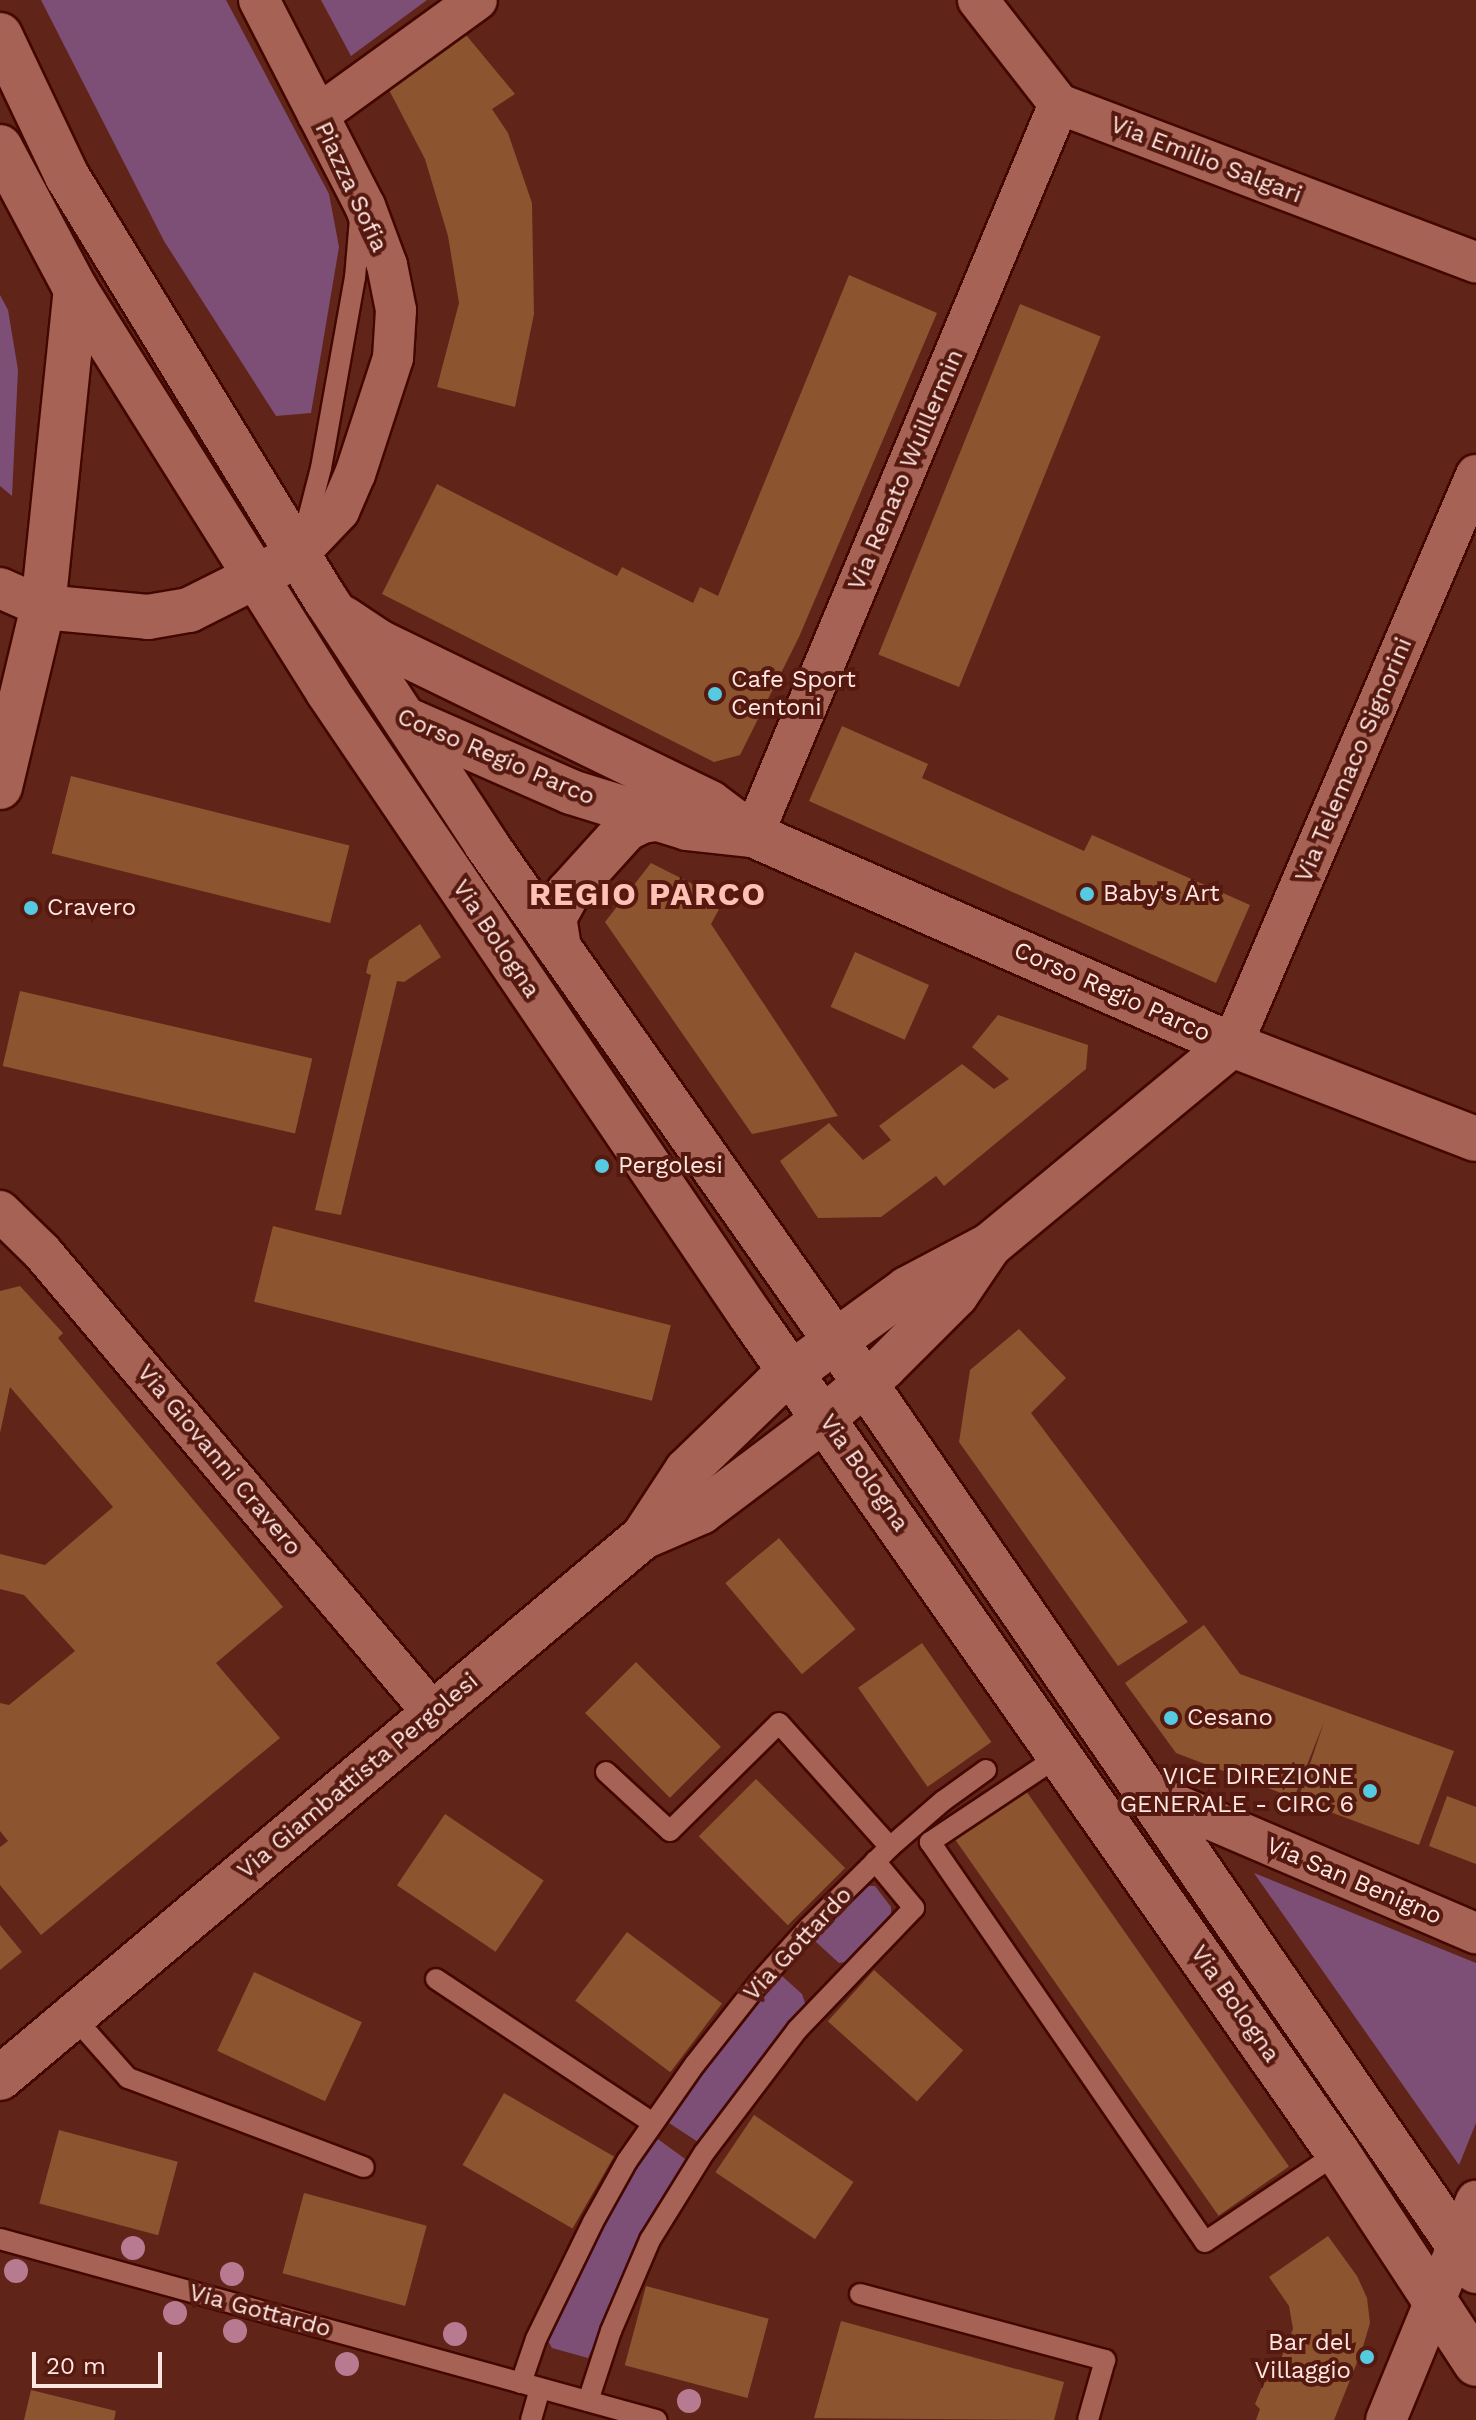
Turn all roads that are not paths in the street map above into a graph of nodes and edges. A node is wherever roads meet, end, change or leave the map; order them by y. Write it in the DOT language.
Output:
graph roads {
  1 [pos="259,0"];
  2 [pos="477,0"];
  3 [pos="978,0"];
  4 [pos="0,35"];
  5 [pos="1059,104"];
  6 [pos="318,115"];
  7 [pos="0,147"];
  8 [pos="1476,262"];
  9 [pos="76,290"];
  10 [pos="1476,475"];
  11 [pos="299,553"];
  12 [pos="255,578"];
  13 [pos="0,588"];
  14 [pos="326,600"];
  15 [pos="43,607"];
  16 [pos="301,652"];
  17 [pos="406,719"];
  18 [pos="0,787"];
  19 [pos="656,819"];
  20 [pos="753,835"];
  21 [pos="559,948"];
  22 [pos="1232,1045"];
  23 [pos="1476,1139"];
  24 [pos="0,1211"];
  25 [pos="990,1245"];
  26 [pos="834,1340"];
  27 [pos="791,1372"];
  28 [pos="865,1383"];
  29 [pos="824,1417"];
  30 [pos="643,1537"];
  31 [pos="433,1713"];
  32 [pos="1062,1754"];
  33 [pos="986,1770"];
  34 [pos="606,1772"];
  35 [pos="1144,1791"];
  36 [pos="882,1854"];
  37 [pos="1476,1933"];
  38 [pos="436,1979"];
  39 [pos="73,2016"];
  40 [pos="0,2078"];
  41 [pos="653,2123"];
  42 [pos="1338,2153"];
  43 [pos="364,2167"];
  44 [pos="1476,2201"];
  45 [pos="0,2239"];
  46 [pos="1467,2258"];
  47 [pos="860,2294"];
  48 [pos="1434,2304"];
  49 [pos="1476,2364"];
  50 [pos="530,2385"];
  51 [pos="588,2401"];
  52 [pos="531,2420"];
  53 [pos="656,2420"];
  54 [pos="1088,2420"];
  55 [pos="1386,2420"];
  1 -- 6 [label="street, Piazza Sofia"];
  2 -- 6 [label="street"];
  3 -- 5 [label="street"];
  4 -- 11 [label="main road"];
  5 -- 8 [label="street, Via Emilio Salgari"];
  5 -- 20 [label="street, Via Renato Wuillermin"];
  6 -- 11 [label="street, Piazza Sofia"];
  7 -- 9 [label="main road"];
  9 -- 12 [label="main road"];
  9 -- 15 [label="main road"];
  10 -- 22 [label="street, Via Telemaco Signorini"];
  11 -- 12 [label="main road, Piazza Sofia"];
  11 -- 14 [label="main road, Via Bologna"];
  12 -- 15 [label="main road, Piazza Sofia"];
  12 -- 16 [label="main road, Via Bologna"];
  13 -- 15 [label="street, Piazza Sofia"];
  14 -- 17 [label="main road, Via Bologna"];
  14 -- 20 [label="main road, Corso Regio Parco"];
  15 -- 18 [label="main road"];
  16 -- 17 [label="main road, Corso Regio Parco"];
  16 -- 27 [label="main road, Via Bologna"];
  17 -- 19 [label="main road, Corso Regio Parco"];
  17 -- 21 [label="main road, Via Bologna"];
  19 -- 20 [label="main road, Corso Regio Parco"];
  19 -- 21 [label="main road"];
  20 -- 22 [label="main road, Corso Regio Parco"];
  21 -- 26 [label="main road, Via Bologna"];
  22 -- 23 [label="main road, Corso Regio Parco"];
  22 -- 25 [label="main road, Via Giambattista Pergolesi"];
  24 -- 31 [label="street, Via Giovanni Cravero"];
  25 -- 26 [label="main road, Via Giambattista Pergolesi"];
  25 -- 28 [label="main road, Via Giambattista Pergolesi"];
  26 -- 27 [label="main road, Via Giambattista Pergolesi"];
  26 -- 28 [label="main road, Via Bologna"];
  27 -- 29 [label="main road, Via Bologna"];
  27 -- 30 [label="main road, Via Giambattista Pergolesi"];
  28 -- 29 [label="main road, Via Giambattista Pergolesi"];
  28 -- 35 [label="main road, Via Bologna"];
  29 -- 30 [label="main road, Via Giambattista Pergolesi"];
  29 -- 32 [label="main road, Via Bologna"];
  30 -- 31 [label="main road, Via Giambattista Pergolesi"];
  31 -- 39 [label="main road, Via Giambattista Pergolesi"];
  32 -- 42 [label="main road, Via Bologna"];
  32 -- 42 [label="lane"];
  33 -- 36 [label="lane, Via Gottardo"];
  34 -- 36 [label="lane"];
  35 -- 37 [label="street, Via San Benigno"];
  35 -- 46 [label="main road, Via Bologna"];
  36 -- 41 [label="lane, Via Gottardo"];
  36 -- 51 [label="lane"];
  38 -- 41 [label="lane"];
  39 -- 40 [label="main road, Via Giambattista Pergolesi"];
  39 -- 43 [label="lane"];
  41 -- 50 [label="lane, Via Gottardo"];
  42 -- 48 [label="main road, Via Bologna"];
  44 -- 46 [label="street"];
  45 -- 50 [label="lane, Via Gottardo"];
  46 -- 48 [label="street"];
  47 -- 54 [label="lane"];
  48 -- 49 [label="main road, Via Bologna"];
  48 -- 55 [label="street"];
  50 -- 51 [label="lane, Via Gottardo"];
  50 -- 52 [label="lane, Via Gottardo"];
  51 -- 53 [label="lane, Via Gottardo"];
}
